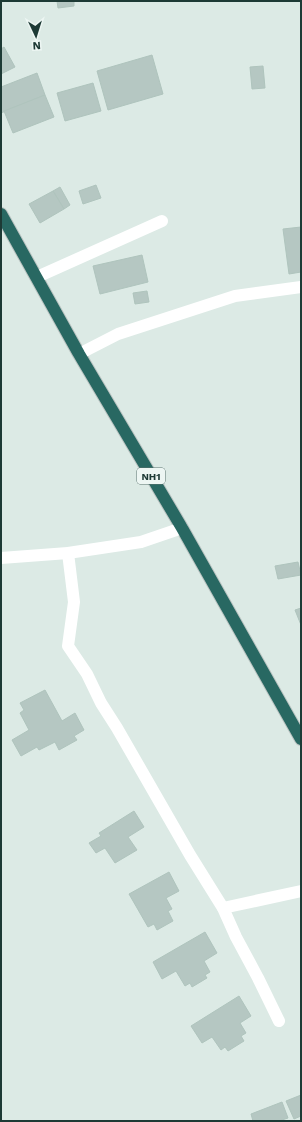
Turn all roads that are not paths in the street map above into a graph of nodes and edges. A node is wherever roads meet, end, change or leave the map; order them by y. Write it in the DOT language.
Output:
graph roads {
  1 [pos="1,214"];
  2 [pos="162,221"];
  3 [pos="37,277"];
  4 [pos="301,287"];
  5 [pos="79,354"];
  6 [pos="182,528"];
  7 [pos="68,553"];
  8 [pos="1,558"];
  9 [pos="301,739"];
  10 [pos="301,891"];
  11 [pos="223,908"];
  12 [pos="279,1021"];
  1 -- 3 [label="highway, NH1"];
  2 -- 3 [label="street"];
  3 -- 5 [label="highway, NH1"];
  4 -- 5 [label="street"];
  5 -- 6 [label="highway, NH1"];
  6 -- 7 [label="street"];
  6 -- 9 [label="highway, NH1"];
  7 -- 8 [label="street"];
  7 -- 11 [label="street"];
  10 -- 11 [label="street"];
  11 -- 12 [label="street"];
}
